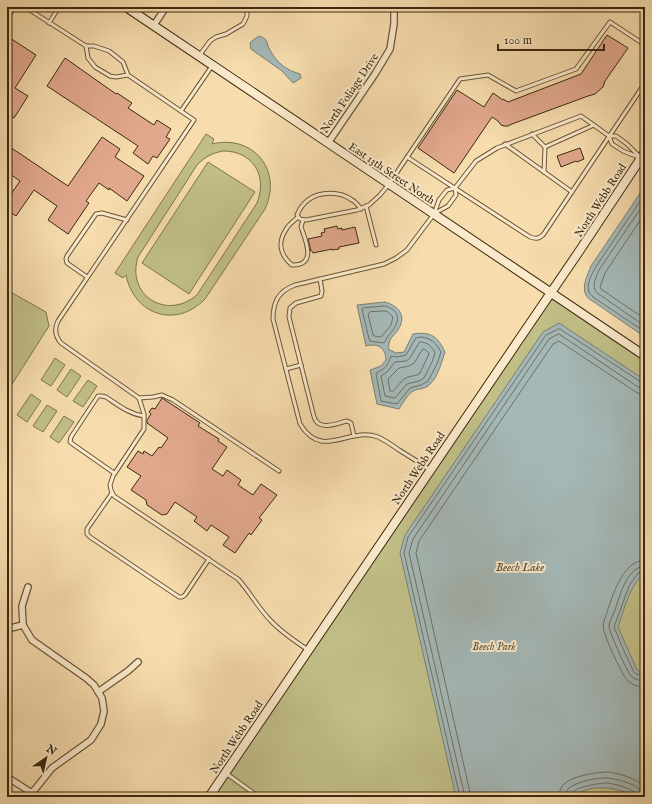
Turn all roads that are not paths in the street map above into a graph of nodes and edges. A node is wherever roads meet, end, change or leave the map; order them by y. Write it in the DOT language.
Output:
graph roads {
  1 [pos="14,7"];
  2 [pos="25,7"];
  3 [pos="59,7"];
  4 [pos="126,7"];
  5 [pos="166,7"];
  6 [pos="247,7"];
  7 [pos="394,7"];
  8 [pos="7,18"];
  9 [pos="49,23"];
  10 [pos="154,25"];
  11 [pos="645,45"];
  12 [pos="86,46"];
  13 [pos="199,56"];
  14 [pos="213,65"];
  15 [pos="128,75"];
  16 [pos="645,83"];
  17 [pos="181,111"];
  18 [pos="594,125"];
  19 [pos="532,134"];
  20 [pos="609,136"];
  21 [pos="328,143"];
  22 [pos="505,144"];
  23 [pos="545,146"];
  24 [pos="643,155"];
  25 [pos="407,157"];
  26 [pos="544,172"];
  27 [pos="388,184"];
  28 [pos="455,188"];
  29 [pos="572,192"];
  30 [pos="366,206"];
  31 [pos="361,208"];
  32 [pos="434,214"];
  33 [pos="298,217"];
  34 [pos="127,220"];
  35 [pos="303,220"];
  36 [pos="376,245"];
  37 [pos="87,277"];
  38 [pos="320,279"];
  39 [pos="551,293"];
  40 [pos="645,356"];
  41 [pos="301,365"];
  42 [pos="286,370"];
  43 [pos="140,398"];
  44 [pos="144,416"];
  45 [pos="354,436"];
  46 [pos="430,470"];
  47 [pos="279,471"];
  48 [pos="114,473"];
  49 [pos="112,493"];
  50 [pos="209,559"];
  51 [pos="28,587"];
  52 [pos="23,625"];
  53 [pos="7,629"];
  54 [pos="308,650"];
  55 [pos="138,662"];
  56 [pos="98,692"];
  57 [pos="225,772"];
  58 [pos="7,777"];
  59 [pos="31,795"];
  60 [pos="209,797"];
  61 [pos="259,797"];
  1 -- 8 [label="lane"];
  2 -- 9 [label="lane"];
  3 -- 9 [label="lane"];
  4 -- 10 [label="main road, East 13th Street North"];
  5 -- 10 [label="street"];
  6 -- 13 [label="lane"];
  7 -- 21 [label="street, North Foliage Drive"];
  9 -- 12 [label="lane"];
  10 -- 13 [label="main road, East 13th Street North"];
  11 -- 25 [label="lane"];
  12 -- 15 [label="lane"];
  12 -- 15 [label="lane"];
  13 -- 14 [label="main road, East 13th Street North"];
  14 -- 17 [label="lane"];
  14 -- 21 [label="main road, East 13th Street North"];
  15 -- 17 [label="lane"];
  16 -- 20 [label="lane"];
  17 -- 34 [label="lane"];
  18 -- 19 [label="lane"];
  18 -- 20 [label="lane"];
  18 -- 23 [label="lane"];
  19 -- 22 [label="lane"];
  19 -- 23 [label="lane"];
  20 -- 24 [label="lane"];
  20 -- 24 [label="lane"];
  20 -- 29 [label="lane"];
  21 -- 27 [label="main road, East 13th Street North"];
  22 -- 26 [label="lane"];
  22 -- 28 [label="lane"];
  23 -- 26 [label="lane"];
  24 -- 39 [label="main road, North Webb Road"];
  25 -- 27 [label="lane"];
  25 -- 28 [label="lane"];
  26 -- 29 [label="lane"];
  27 -- 30 [label="lane"];
  27 -- 32 [label="main road, East 13th Street North"];
  28 -- 29 [label="lane"];
  28 -- 32 [label="lane"];
  28 -- 32 [label="lane"];
  30 -- 31 [label="lane"];
  30 -- 36 [label="lane"];
  31 -- 33 [label="lane"];
  31 -- 35 [label="lane"];
  32 -- 38 [label="lane"];
  32 -- 39 [label="main road, East 13th Street North"];
  33 -- 35 [label="lane"];
  33 -- 35 [label="lane"];
  34 -- 37 [label="lane"];
  34 -- 37 [label="lane"];
  37 -- 43 [label="lane"];
  38 -- 41 [label="lane"];
  38 -- 42 [label="lane"];
  39 -- 40 [label="main road, East 13th Street North"];
  39 -- 46 [label="main road, North Webb Road"];
  41 -- 42 [label="lane"];
  41 -- 45 [label="lane"];
  42 -- 45 [label="lane"];
  43 -- 44 [label="lane"];
  43 -- 47 [label="lane"];
  44 -- 48 [label="lane"];
  44 -- 48 [label="lane"];
  45 -- 46 [label="lane"];
  46 -- 54 [label="main road, North Webb Road"];
  48 -- 49 [label="lane"];
  49 -- 50 [label="lane"];
  49 -- 50 [label="lane"];
  50 -- 54 [label="lane"];
  51 -- 52 [label="street"];
  52 -- 53 [label="street"];
  52 -- 56 [label="street"];
  54 -- 57 [label="main road, North Webb Road"];
  55 -- 56 [label="street"];
  56 -- 59 [label="street"];
  57 -- 60 [label="main road, North Webb Road"];
  57 -- 61 [label="lane"];
  58 -- 59 [label="street"];
}
